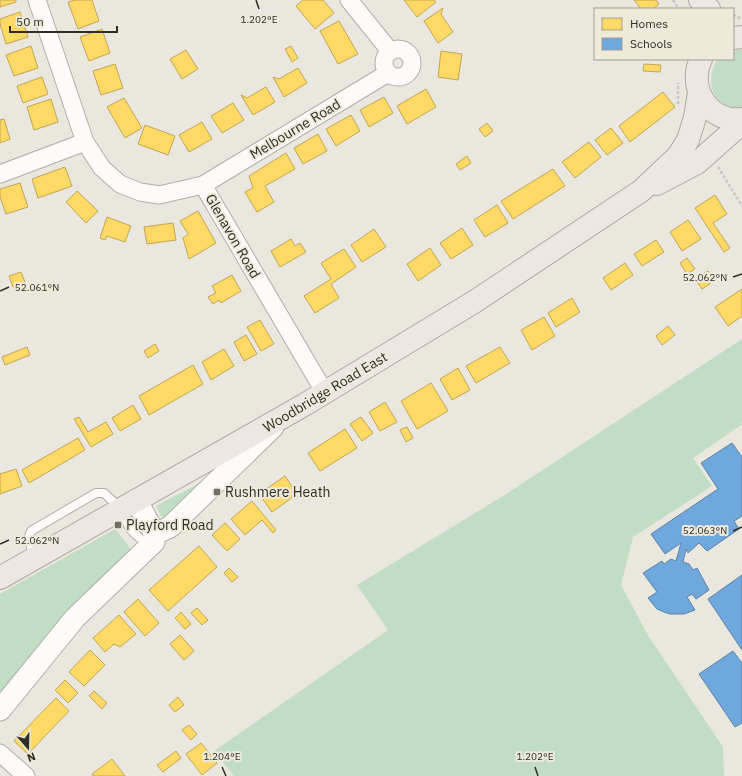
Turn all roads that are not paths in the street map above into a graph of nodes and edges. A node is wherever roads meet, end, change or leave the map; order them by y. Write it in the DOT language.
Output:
graph roads {
  1 [pos="37,0"];
  2 [pos="349,0"];
  3 [pos="700,0"];
  4 [pos="708,8"];
  5 [pos="390,51"];
  6 [pos="699,61"];
  7 [pos="388,73"];
  8 [pos="699,93"];
  9 [pos="742,119"];
  10 [pos="742,123"];
  11 [pos="85,142"];
  12 [pos="0,174"];
  13 [pos="203,184"];
  14 [pos="642,191"];
  15 [pos="325,393"];
  16 [pos="284,417"];
  17 [pos="128,505"];
  18 [pos="153,539"];
  19 [pos="0,578"];
  20 [pos="0,710"];
  21 [pos="0,753"];
  22 [pos="26,776"];
  1 -- 11 [label="street, Glenavon Road"];
  2 -- 5 [label="street"];
  3 -- 4 [label="main road"];
  5 -- 7 [label="street"];
  5 -- 7 [label="street"];
  6 -- 8 [label="main road, Woodbridge Road East"];
  7 -- 13 [label="street, Melbourne Road"];
  8 -- 9 [label="main road"];
  8 -- 14 [label="main road, Woodbridge Road East"];
  10 -- 14 [label="main road, Woodbridge Road East"];
  11 -- 12 [label="street"];
  11 -- 13 [label="street, Glenavon Road"];
  13 -- 15 [label="street, Glenavon Road"];
  14 -- 15 [label="main road, Woodbridge Road East"];
  15 -- 16 [label="main road, Woodbridge Road East"];
  16 -- 17 [label="main road, Woodbridge Road East"];
  16 -- 18 [label="street"];
  17 -- 18 [label="street"];
  17 -- 19 [label="main road, Woodbridge Road East"];
  18 -- 20 [label="street"];
  21 -- 22 [label="street"];
}
